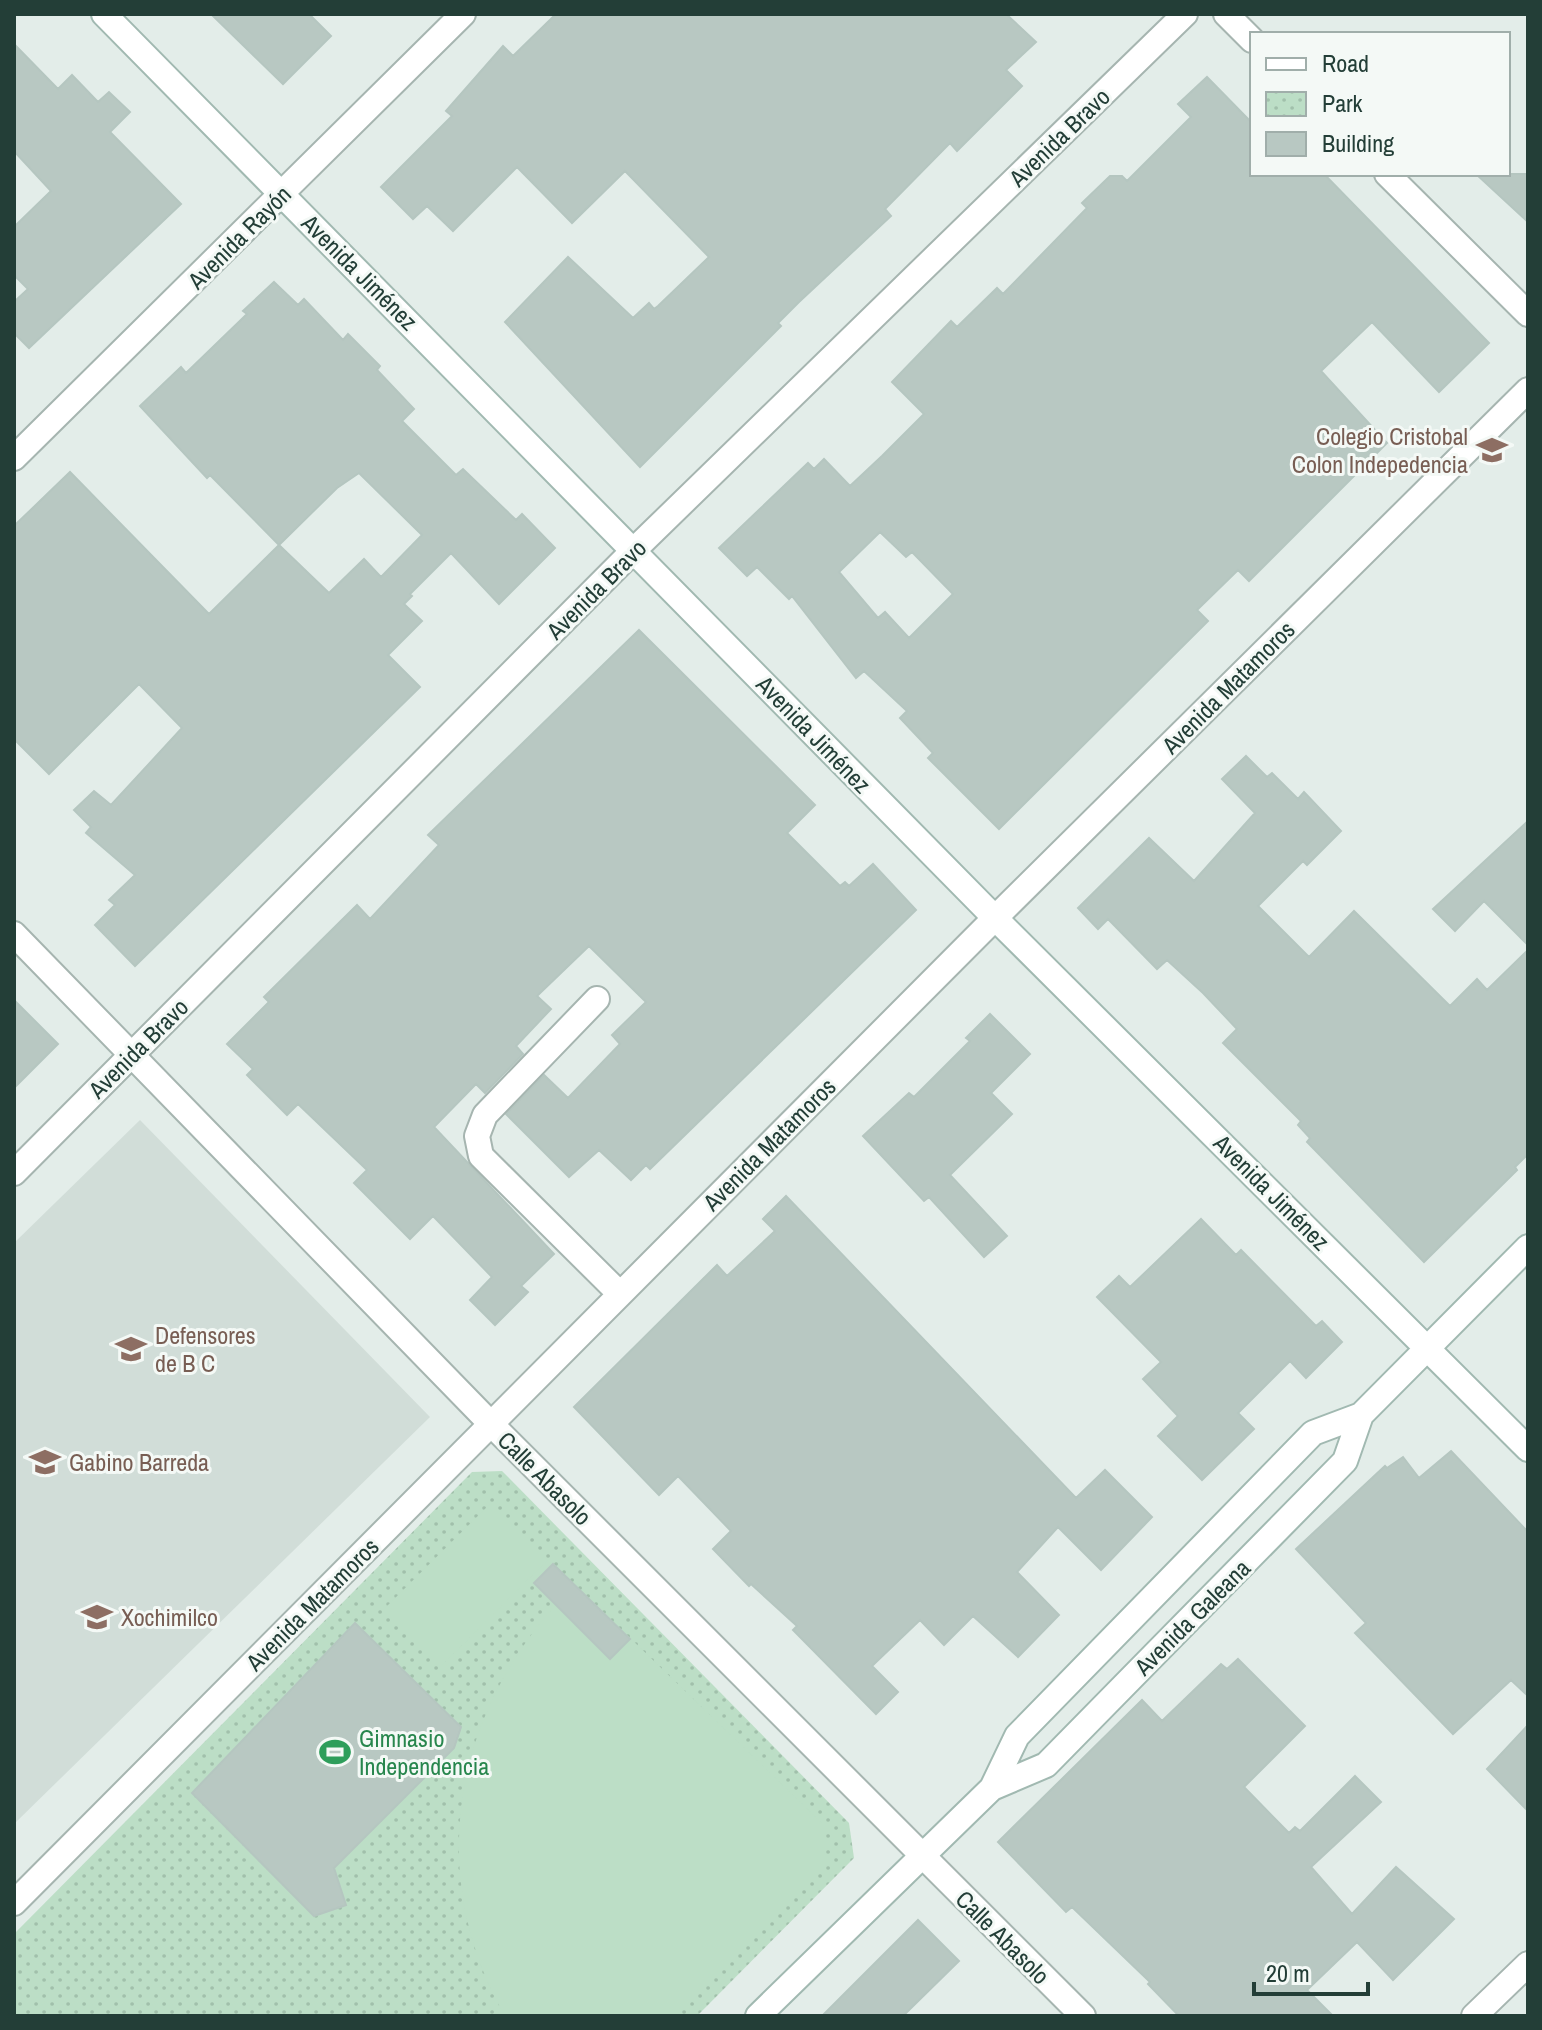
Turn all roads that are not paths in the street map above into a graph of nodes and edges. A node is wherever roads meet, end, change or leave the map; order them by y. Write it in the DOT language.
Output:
graph roads {
  1 [pos="104,14"];
  2 [pos="463,14"];
  3 [pos="1185,14"];
  4 [pos="1226,14"];
  5 [pos="1250,38"];
  6 [pos="1389,176"];
  7 [pos="283,194"];
  8 [pos="1528,314"];
  9 [pos="1528,390"];
  10 [pos="14,458"];
  11 [pos="634,550"];
  12 [pos="995,918"];
  13 [pos="14,934"];
  14 [pos="597,999"];
  15 [pos="131,1055"];
  16 [pos="14,1173"];
  17 [pos="1528,1247"];
  18 [pos="620,1294"];
  19 [pos="1428,1347"];
  20 [pos="1361,1415"];
  21 [pos="491,1424"];
  22 [pos="1528,1449"];
  23 [pos="992,1788"];
  24 [pos="923,1856"];
  25 [pos="14,1903"];
  26 [pos="1528,1964"];
  27 [pos="758,2016"];
  28 [pos="1083,2016"];
  29 [pos="1474,2016"];
  1 -- 7 [label="street, Avenida Jiménez"];
  2 -- 7 [label="street, Avenida Rayón"];
  3 -- 11 [label="street, Avenida Bravo"];
  4 -- 5 [label="street"];
  6 -- 8 [label="street"];
  7 -- 10 [label="street, Avenida Rayón"];
  7 -- 11 [label="street, Avenida Jiménez"];
  9 -- 12 [label="street, Avenida Matamoros"];
  11 -- 12 [label="street, Avenida Jiménez"];
  11 -- 15 [label="street, Avenida Bravo"];
  12 -- 18 [label="street, Avenida Matamoros"];
  12 -- 19 [label="street, Avenida Jiménez"];
  13 -- 15 [label="street, Calle Abasolo"];
  14 -- 18 [label="street"];
  15 -- 16 [label="street, Avenida Bravo"];
  15 -- 21 [label="street, Calle Abasolo"];
  17 -- 19 [label="street, Avenida Galeana"];
  18 -- 21 [label="street, Avenida Matamoros"];
  19 -- 20 [label="street, Avenida Galeana"];
  19 -- 22 [label="street, Avenida Jiménez"];
  20 -- 23 [label="street, Avenida Galeana"];
  20 -- 23 [label="street, Avenida Galeana"];
  21 -- 24 [label="street, Calle Abasolo"];
  21 -- 25 [label="street, Avenida Matamoros"];
  23 -- 24 [label="street, Avenida Galeana"];
  24 -- 27 [label="street, Avenida Galeana"];
  24 -- 28 [label="street, Calle Abasolo"];
  26 -- 29 [label="street"];
}
